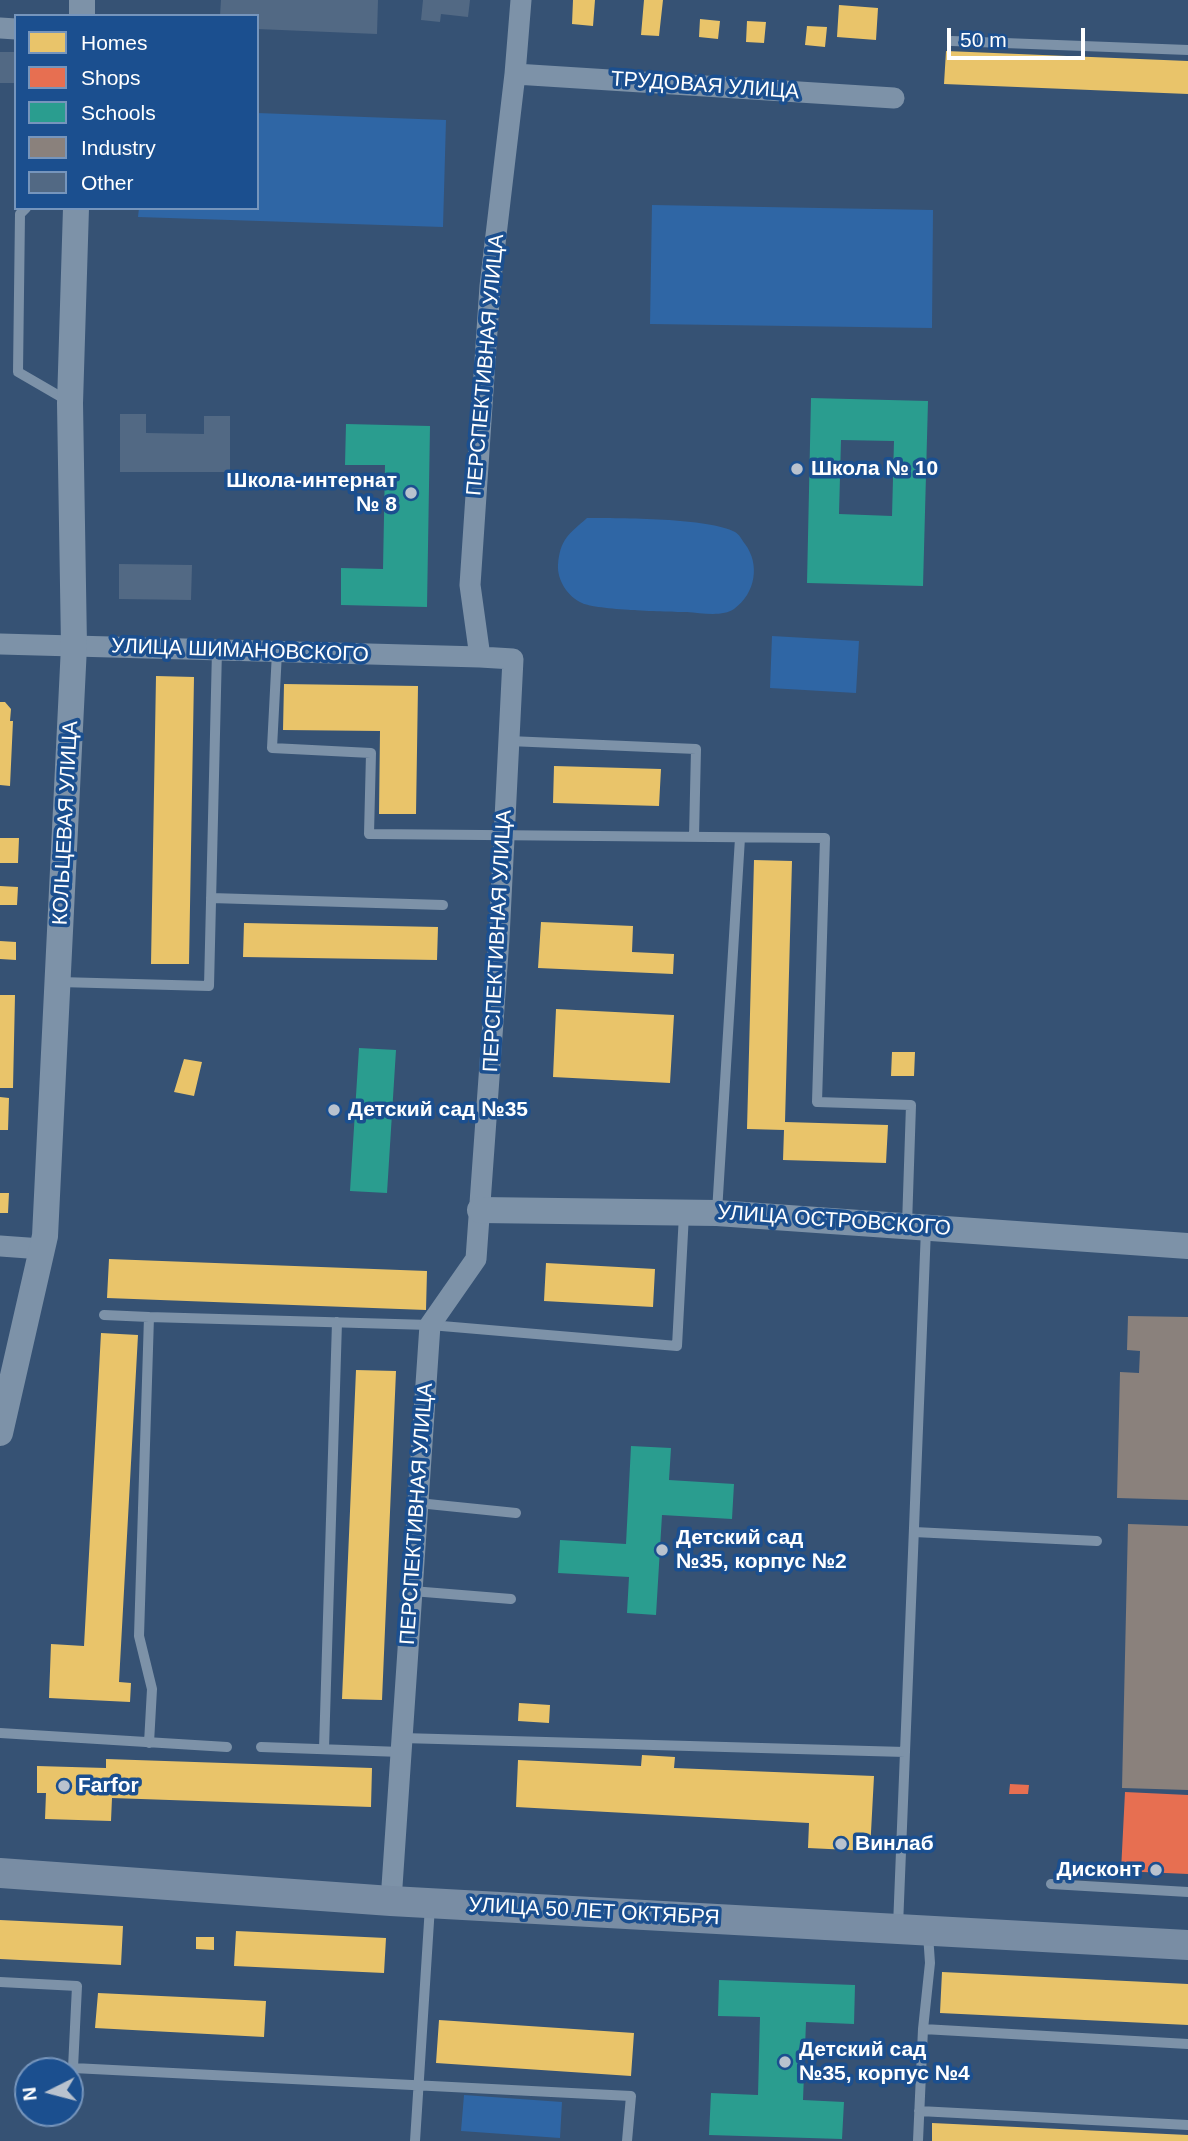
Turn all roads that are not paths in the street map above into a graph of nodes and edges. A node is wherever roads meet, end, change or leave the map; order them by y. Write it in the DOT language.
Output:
graph roads {
  1 [pos="521,0"];
  2 [pos="952,41"];
  3 [pos="1188,50"];
  4 [pos="515,74"];
  5 [pos="894,97"];
  6 [pos="24,210"];
  7 [pos="76,210"];
  8 [pos="70,403"];
  9 [pos="0,644"];
  10 [pos="74,646"];
  11 [pos="216,650"];
  12 [pos="276,652"];
  13 [pos="480,657"];
  14 [pos="509,741"];
  15 [pos="505,836"];
  16 [pos="694,837"];
  17 [pos="740,838"];
  18 [pos="211,898"];
  19 [pos="443,905"];
  20 [pos="59,982"];
  21 [pos="480,1210"];
  22 [pos="684,1211"];
  23 [pos="717,1213"];
  24 [pos="917,1226"];
  25 [pos="0,1246"];
  26 [pos="1188,1246"];
  27 [pos="42,1249"];
  28 [pos="104,1315"];
  29 [pos="149,1317"];
  30 [pos="337,1322"];
  31 [pos="429,1325"];
  32 [pos="0,1433"];
  33 [pos="418,1503"];
  34 [pos="516,1513"];
  35 [pos="914,1532"];
  36 [pos="1097,1541"];
  37 [pos="412,1591"];
  38 [pos="511,1599"];
  39 [pos="0,1733"];
  40 [pos="149,1743"];
  41 [pos="401,1745"];
  42 [pos="227,1747"];
  43 [pos="261,1747"];
  44 [pos="324,1749"];
  45 [pos="905,1752"];
  46 [pos="0,1873"];
  47 [pos="1051,1884"];
  48 [pos="1188,1892"];
  49 [pos="391,1901"];
  50 [pos="430,1903"];
  51 [pos="897,1929"];
  52 [pos="928,1931"];
  53 [pos="1188,1945"];
  54 [pos="0,1982"];
  55 [pos="923,2029"];
  56 [pos="1188,2044"];
  57 [pos="419,2085"];
  58 [pos="919,2111"];
  59 [pos="1188,2125"];
  60 [pos="415,2141"];
  61 [pos="627,2141"];
  62 [pos="918,2141"];
  1 -- 4 [label="street, ПЕРСПЕКТИВНАЯ УЛИЦА"];
  2 -- 3 [label="lane"];
  4 -- 5 [label="street, ТРУДОВАЯ УЛИЦА"];
  4 -- 13 [label="street, ПЕРСПЕКТИВНАЯ УЛИЦА"];
  6 -- 8 [label="lane"];
  7 -- 8 [label="street, КОЛЬЦЕВАЯ УЛИЦА"];
  8 -- 10 [label="street, КОЛЬЦЕВАЯ УЛИЦА"];
  9 -- 10 [label="street, УЛИЦА ШИМАНОВСКОГО"];
  10 -- 11 [label="street, УЛИЦА ШИМАНОВСКОГО"];
  10 -- 20 [label="street, КОЛЬЦЕВАЯ УЛИЦА"];
  11 -- 12 [label="street, УЛИЦА ШИМАНОВСКОГО"];
  11 -- 18 [label="lane"];
  12 -- 13 [label="street, УЛИЦА ШИМАНОВСКОГО"];
  12 -- 15 [label="lane"];
  13 -- 14 [label="street, ПЕРСПЕКТИВНАЯ УЛИЦА"];
  14 -- 15 [label="street, ПЕРСПЕКТИВНАЯ УЛИЦА"];
  14 -- 16 [label="lane"];
  15 -- 16 [label="lane"];
  15 -- 21 [label="street, ПЕРСПЕКТИВНАЯ УЛИЦА"];
  16 -- 17 [label="lane"];
  17 -- 23 [label="lane"];
  17 -- 24 [label="lane"];
  18 -- 19 [label="lane"];
  18 -- 20 [label="lane"];
  20 -- 27 [label="street, КОЛЬЦЕВАЯ УЛИЦА"];
  21 -- 22 [label="street, УЛИЦА ОСТРОВСКОГО"];
  21 -- 31 [label="street, ПЕРСПЕКТИВНАЯ УЛИЦА"];
  22 -- 23 [label="street, УЛИЦА ОСТРОВСКОГО"];
  22 -- 31 [label="lane"];
  23 -- 24 [label="street, УЛИЦА ОСТРОВСКОГО"];
  24 -- 26 [label="street, УЛИЦА ОСТРОВСКОГО"];
  24 -- 35 [label="lane"];
  25 -- 27 [label="street"];
  27 -- 32 [label="street, КОЛЬЦЕВАЯ УЛИЦА"];
  28 -- 29 [label="lane"];
  29 -- 30 [label="lane"];
  29 -- 40 [label="lane"];
  30 -- 31 [label="lane"];
  30 -- 44 [label="lane"];
  31 -- 33 [label="street, ПЕРСПЕКТИВНАЯ УЛИЦА"];
  33 -- 34 [label="lane"];
  33 -- 37 [label="street, ПЕРСПЕКТИВНАЯ УЛИЦА"];
  35 -- 36 [label="lane"];
  35 -- 45 [label="lane"];
  37 -- 38 [label="lane"];
  37 -- 41 [label="street, ПЕРСПЕКТИВНАЯ УЛИЦА"];
  39 -- 40 [label="lane"];
  40 -- 42 [label="lane"];
  41 -- 44 [label="lane"];
  41 -- 45 [label="lane"];
  41 -- 49 [label="street, ПЕРСПЕКТИВНАЯ УЛИЦА"];
  43 -- 44 [label="lane"];
  45 -- 51 [label="lane"];
  46 -- 49 [label="main road, УЛИЦА 50 ЛЕТ ОКТЯБРЯ"];
  47 -- 48 [label="lane"];
  49 -- 50 [label="main road, УЛИЦА 50 ЛЕТ ОКТЯБРЯ"];
  50 -- 51 [label="main road, УЛИЦА 50 ЛЕТ ОКТЯБРЯ"];
  50 -- 57 [label="lane"];
  51 -- 52 [label="main road, УЛИЦА 50 ЛЕТ ОКТЯБРЯ"];
  52 -- 53 [label="main road, УЛИЦА 50 ЛЕТ ОКТЯБРЯ"];
  52 -- 55 [label="lane"];
  54 -- 57 [label="lane"];
  55 -- 56 [label="lane"];
  55 -- 58 [label="lane"];
  57 -- 60 [label="lane"];
  57 -- 61 [label="lane"];
  58 -- 59 [label="lane"];
  58 -- 62 [label="lane"];
}
